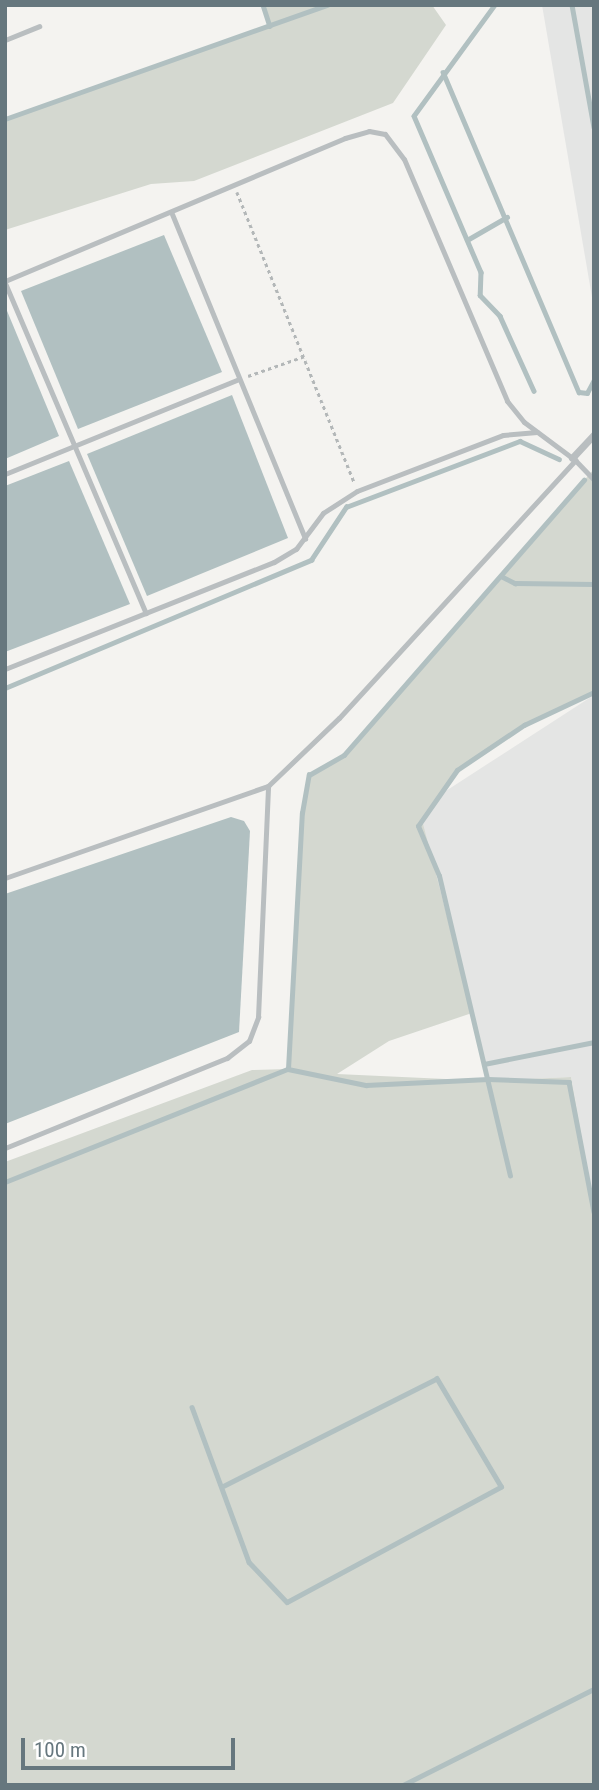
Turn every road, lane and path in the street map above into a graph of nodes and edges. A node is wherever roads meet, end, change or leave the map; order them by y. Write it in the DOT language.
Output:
graph roads {
  1 [pos="39,26"];
  2 [pos="5,40"];
  3 [pos="235,187"];
  4 [pos="172,214"];
  5 [pos="5,282"];
  6 [pos="305,356"];
  7 [pos="237,380"];
  8 [pos="538,432"];
  9 [pos="594,434"];
  10 [pos="75,446"];
  11 [pos="573,459"];
  12 [pos="5,474"];
  13 [pos="594,480"];
  14 [pos="357,491"];
  15 [pos="305,539"];
  16 [pos="146,613"];
  17 [pos="5,669"];
  18 [pos="268,786"];
  19 [pos="5,878"];
  20 [pos="5,1148"];
  1 -- 2 [label="lane"];
  3 -- 4 [label="lane"];
  3 -- 6 [label="path"];
  3 -- 8 [label="lane"];
  4 -- 5 [label="lane"];
  4 -- 7 [label="lane"];
  5 -- 10 [label="lane"];
  6 -- 7 [label="path"];
  6 -- 14 [label="path"];
  7 -- 10 [label="lane"];
  7 -- 15 [label="lane"];
  8 -- 11 [label="lane"];
  8 -- 14 [label="lane"];
  9 -- 11 [label="street"];
  10 -- 12 [label="lane"];
  10 -- 16 [label="lane"];
  11 -- 13 [label="lane"];
  11 -- 18 [label="lane"];
  14 -- 15 [label="lane"];
  15 -- 16 [label="lane"];
  16 -- 17 [label="lane"];
  18 -- 19 [label="lane"];
  18 -- 20 [label="lane"];
}
